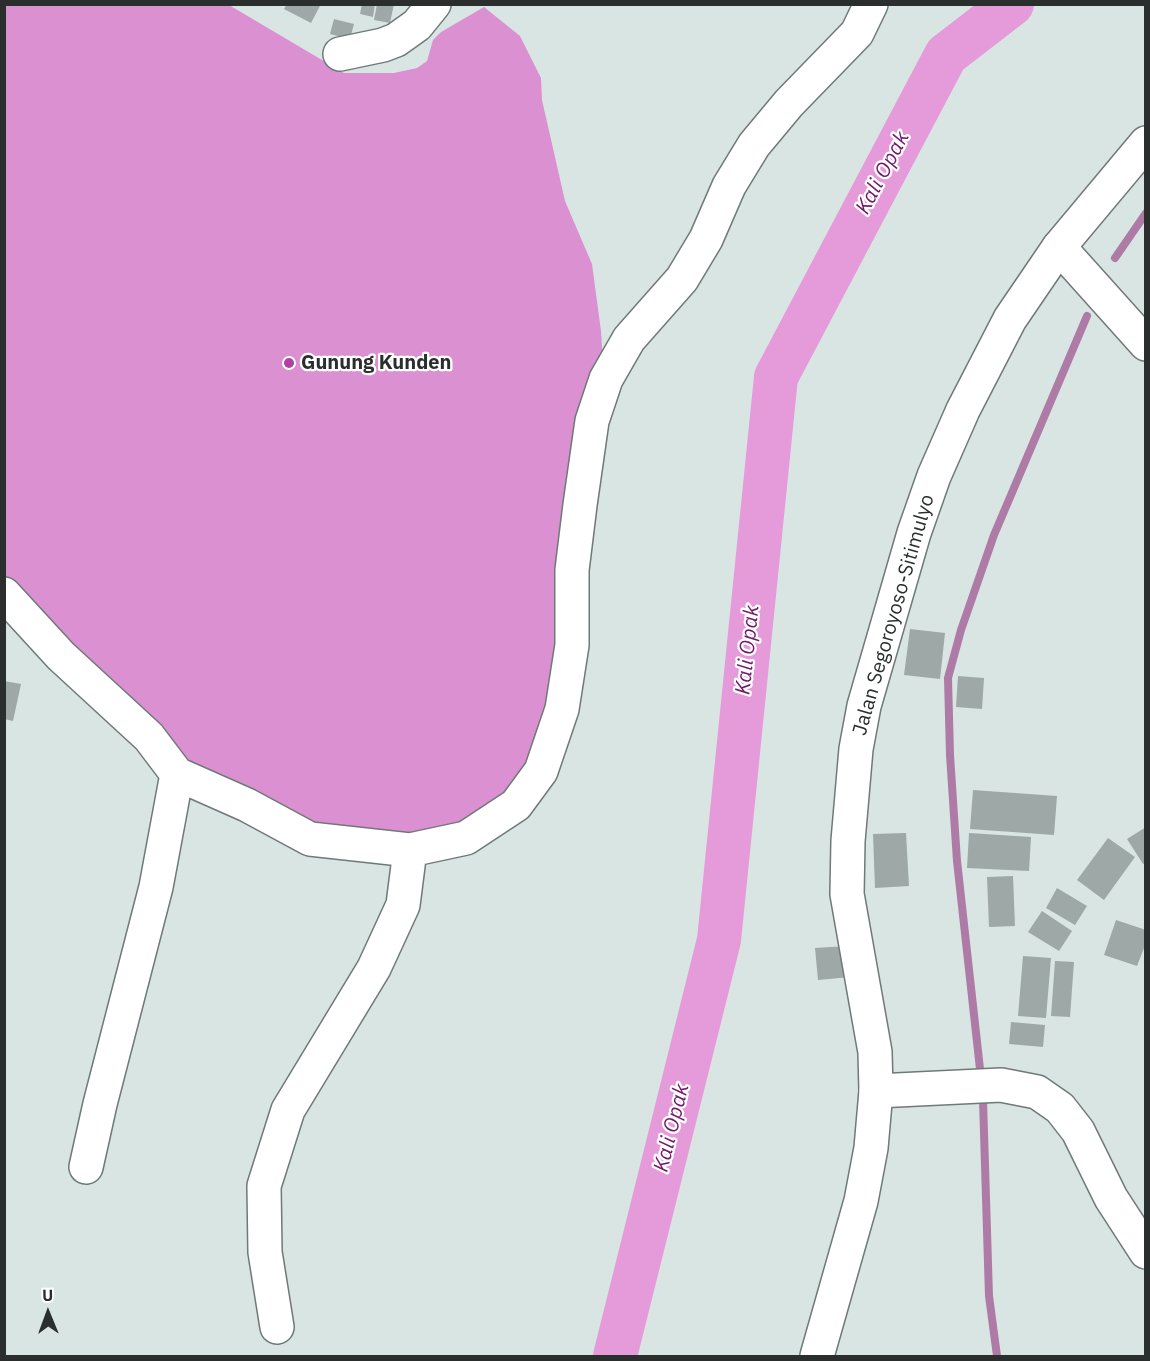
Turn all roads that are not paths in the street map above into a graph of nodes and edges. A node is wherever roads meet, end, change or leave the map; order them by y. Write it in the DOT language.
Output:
graph roads {
  1 [pos="434,4"];
  2 [pos="871,4"];
  3 [pos="340,54"];
  4 [pos="1146,143"];
  5 [pos="1059,247"];
  6 [pos="1146,344"];
  7 [pos="4,594"];
  8 [pos="177,774"];
  9 [pos="410,850"];
  10 [pos="876,1090"];
  11 [pos="86,1167"];
  12 [pos="1146,1252"];
  13 [pos="277,1327"];
  14 [pos="817,1356"];
  1 -- 3 [label="street"];
  2 -- 9 [label="street"];
  4 -- 5 [label="street, Jalan Segoroyoso-Sitimulyo"];
  5 -- 6 [label="street"];
  5 -- 10 [label="street, Jalan Segoroyoso-Sitimulyo"];
  7 -- 8 [label="street"];
  8 -- 9 [label="street"];
  8 -- 11 [label="street"];
  9 -- 13 [label="street"];
  10 -- 12 [label="street"];
  10 -- 14 [label="street, Jalan Segoroyoso-Sitimulyo"];
}
